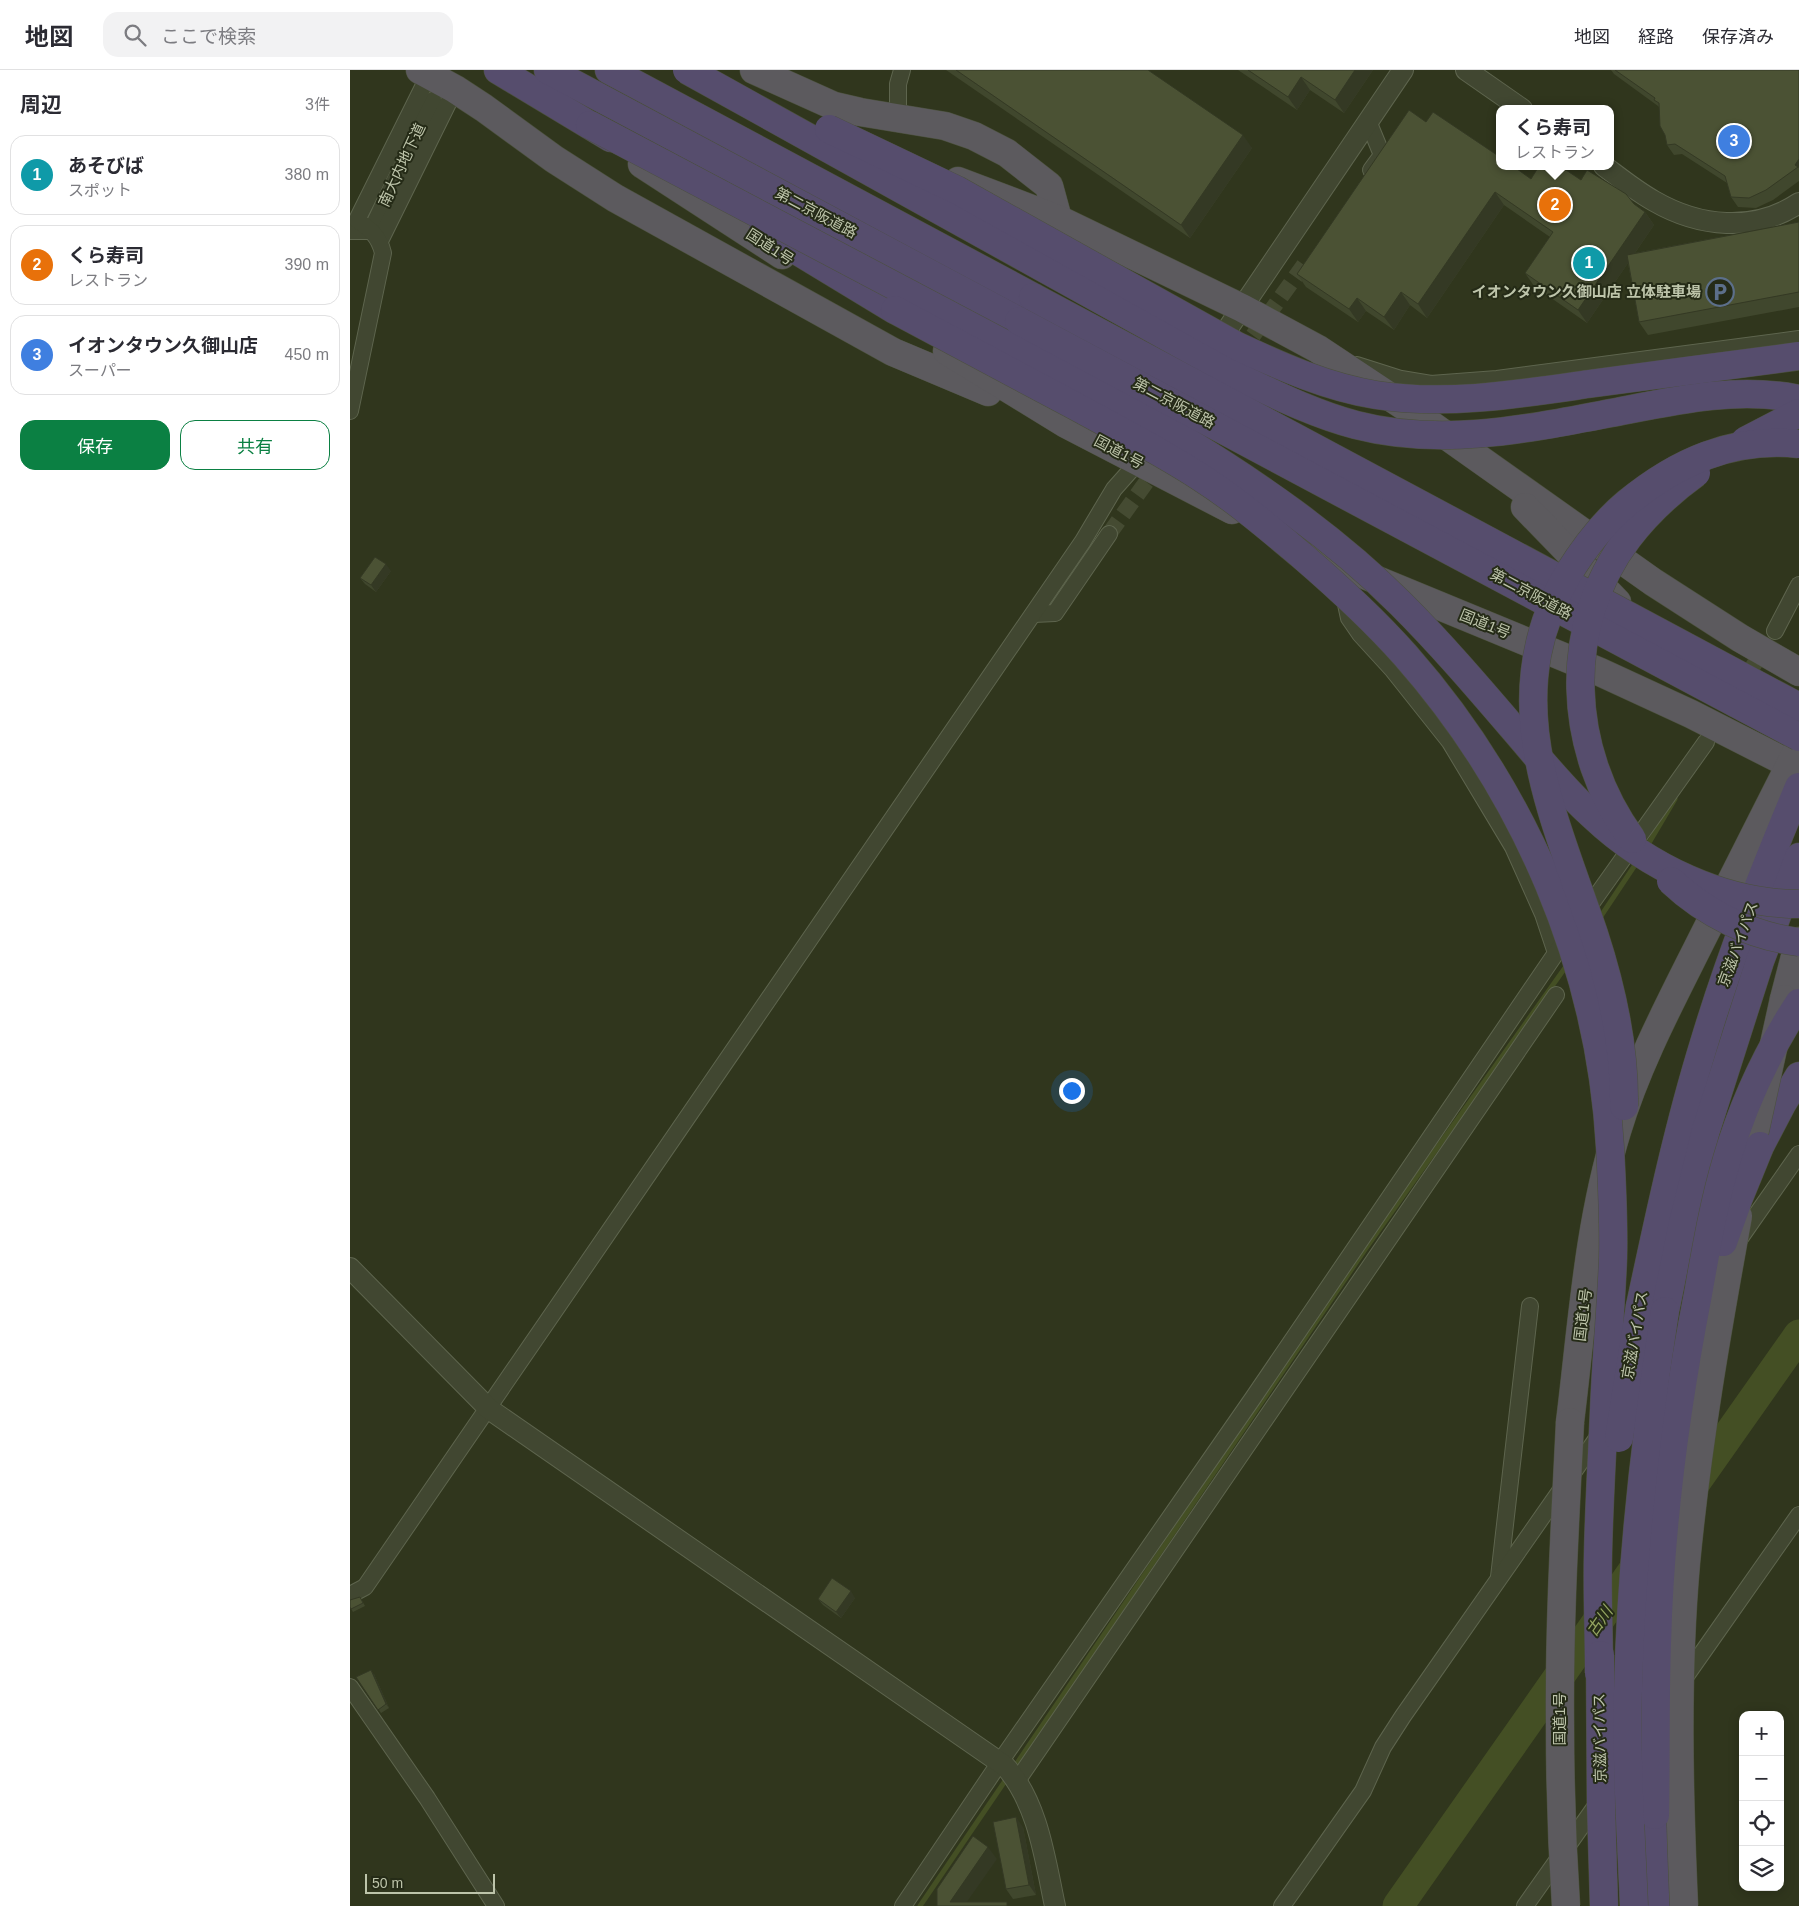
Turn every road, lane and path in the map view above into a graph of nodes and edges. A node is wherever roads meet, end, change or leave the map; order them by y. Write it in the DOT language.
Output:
graph roads {
  1 [pos="484,70"];
  2 [pos="498,70"];
  3 [pos="548,70"];
  4 [pos="609,70"];
  5 [pos="685,70"];
  6 [pos="704,70"];
  7 [pos="754,70"];
  8 [pos="902,70"];
  9 [pos="1403,70"];
  10 [pos="1466,70"];
  11 [pos="434,83"];
  12 [pos="1516,105"];
  13 [pos="898,119"];
  14 [pos="1368,121"];
  15 [pos="590,125"];
  16 [pos="1610,170"];
  17 [pos="1360,186"];
  18 [pos="1799,202"];
  19 [pos="1058,218"];
  20 [pos="350,231"];
  21 [pos="376,236"];
  22 [pos="1242,308"];
  23 [pos="1799,339"];
  24 [pos="1318,349"];
  25 [pos="1799,356"];
  26 [pos="1799,400"];
  27 [pos="350,411"];
  28 [pos="1799,413"];
  29 [pos="1066,424"];
  30 [pos="1799,444"];
  31 [pos="1465,448"];
  32 [pos="1138,462"];
  33 [pos="1109,534"];
  34 [pos="1338,564"];
  35 [pos="1799,586"];
  36 [pos="1034,614"];
  37 [pos="1775,631"];
  38 [pos="1799,672"];
  39 [pos="1799,707"];
  40 [pos="1799,722"];
  41 [pos="1799,737"];
  42 [pos="1706,742"];
  43 [pos="1797,767"];
  44 [pos="1799,857"];
  45 [pos="1799,904"];
  46 [pos="1799,942"];
  47 [pos="1556,953"];
  48 [pos="1556,995"];
  49 [pos="1791,1001"];
  50 [pos="1510,1022"];
  51 [pos="1528,1036"];
  52 [pos="1799,1076"];
  53 [pos="1799,1154"];
  54 [pos="1613,1255"];
  55 [pos="350,1268"];
  56 [pos="1342,1268"];
  57 [pos="1360,1281"];
  58 [pos="1530,1306"];
  59 [pos="1680,1399"];
  60 [pos="489,1409"];
  61 [pos="1174,1512"];
  62 [pos="1799,1515"];
  63 [pos="1192,1525"];
  64 [pos="1498,1579"];
  65 [pos="350,1595"];
  66 [pos="1599,1673"];
  67 [pos="350,1687"];
  68 [pos="1009,1772"];
  69 [pos="496,1906"];
  70 [pos="903,1906"];
  71 [pos="1055,1906"];
  72 [pos="1282,1906"];
  73 [pos="1526,1906"];
  74 [pos="1566,1906"];
  75 [pos="1604,1906"];
  76 [pos="1634,1906"];
  77 [pos="1656,1906"];
  78 [pos="1684,1906"];
  1 -- 29 [label="highway, 国道1号"];
  2 -- 15 [label="highway"];
  3 -- 41 [label="highway, 第二京阪道路, bridge"];
  4 -- 39 [label="highway, 第二京阪道路, bridge"];
  5 -- 19 [label="highway"];
  5 -- 26 [label="highway, bridge"];
  6 -- 25 [label="highway, bridge"];
  7 -- 13 [label="highway"];
  8 -- 13 [label="street"];
  9 -- 14 [label="street"];
  10 -- 12 [label="street"];
  11 -- 21 [label="street"];
  11 -- 21 [label="street, 南大内地下道"];
  11 -- 21 [label="street"];
  11 -- 29 [label="highway"];
  13 -- 19 [label="highway"];
  14 -- 17 [label="street"];
  14 -- 22 [label="street"];
  15 -- 45 [label="highway, bridge"];
  15 -- 54 [label="highway, bridge"];
  16 -- 18 [label="street"];
  19 -- 22 [label="highway"];
  20 -- 21 [label="street"];
  21 -- 27 [label="street"];
  22 -- 24 [label="highway"];
  22 -- 32 [label="street"];
  23 -- 24 [label="street"];
  24 -- 31 [label="highway"];
  28 -- 46 [label="highway, bridge"];
  29 -- 32 [label="highway, 国道1号"];
  30 -- 54 [label="highway, bridge"];
  31 -- 38 [label="highway"];
  31 -- 40 [label="highway"];
  32 -- 34 [label="highway, 国道1号"];
  32 -- 36 [label="street"];
  33 -- 36 [label="street"];
  34 -- 43 [label="highway, 国道1号"];
  34 -- 47 [label="street"];
  35 -- 37 [label="street"];
  36 -- 60 [label="street"];
  42 -- 47 [label="street"];
  43 -- 66 [label="highway, 京滋バイパス, bridge"];
  43 -- 74 [label="highway, 国道1号, bridge"];
  44 -- 76 [label="highway, 京滋バイパス, bridge"];
  46 -- 49 [label="highway"];
  47 -- 50 [label="street"];
  48 -- 51 [label="street"];
  49 -- 59 [label="highway, bridge"];
  49 -- 78 [label="highway, bridge"];
  50 -- 51 [label="street"];
  50 -- 56 [label="street"];
  51 -- 57 [label="street"];
  52 -- 59 [label="highway, bridge"];
  53 -- 64 [label="street"];
  54 -- 66 [label="highway, bridge"];
  55 -- 60 [label="street"];
  56 -- 57 [label="street"];
  56 -- 61 [label="street"];
  57 -- 63 [label="street"];
  58 -- 64 [label="street"];
  59 -- 77 [label="highway, bridge"];
  60 -- 65 [label="street"];
  60 -- 68 [label="street"];
  61 -- 63 [label="street"];
  61 -- 68 [label="street"];
  62 -- 73 [label="street"];
  63 -- 68 [label="street"];
  64 -- 72 [label="street"];
  66 -- 75 [label="highway, 京滋バイパス, bridge"];
  67 -- 69 [label="street"];
  68 -- 70 [label="street"];
  68 -- 71 [label="street"];
}
